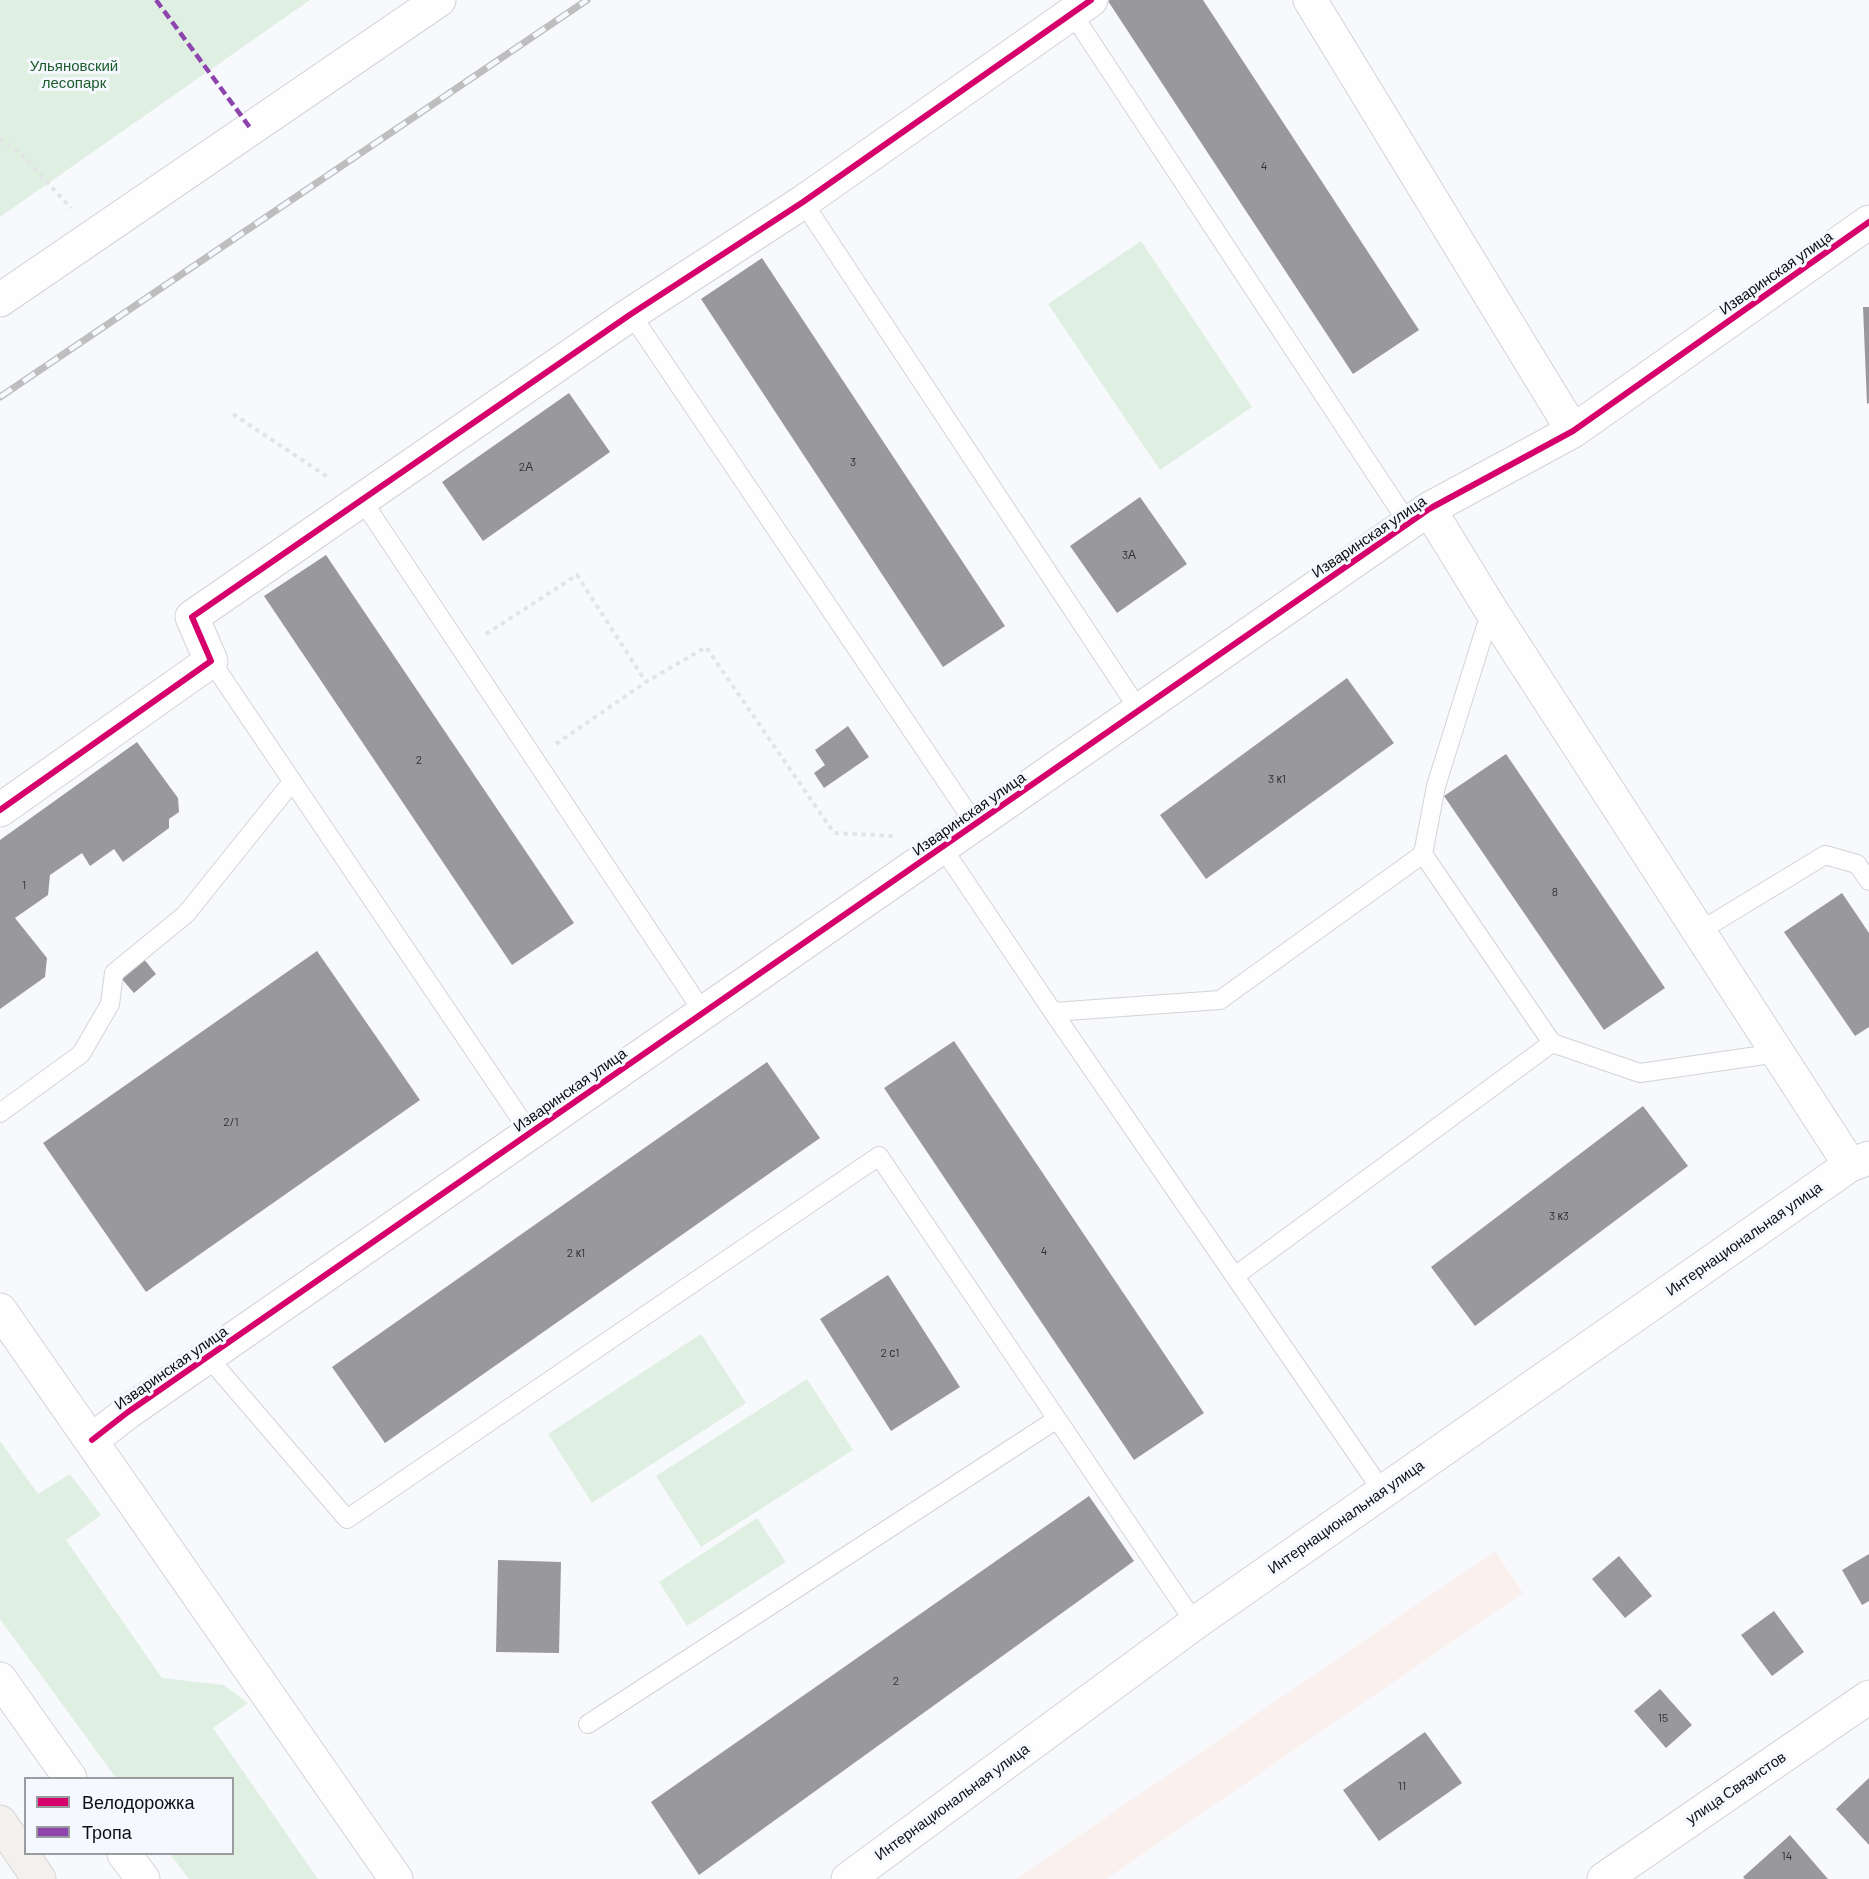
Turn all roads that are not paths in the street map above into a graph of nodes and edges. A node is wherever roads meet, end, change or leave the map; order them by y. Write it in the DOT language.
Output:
graph roads {
  1 [pos="439,0"];
  2 [pos="1310,0"];
  3 [pos="1081,7"];
  4 [pos="803,202"];
  5 [pos="1869,222"];
  6 [pos="0,300"];
  7 [pos="631,314"];
  8 [pos="1573,431"];
  9 [pos="362,500"];
  10 [pos="1419,516"];
  11 [pos="1491,610"];
  12 [pos="211,661"];
  13 [pos="1140,710"];
  14 [pos="292,782"];
  15 [pos="0,810"];
  16 [pos="975,824"];
  17 [pos="942,847"];
  18 [pos="1423,854"];
  19 [pos="1869,881"];
  20 [pos="1700,931"];
  21 [pos="703,1012"];
  22 [pos="1053,1012"];
  23 [pos="1552,1044"];
  24 [pos="1778,1053"];
  25 [pos="0,1113"];
  26 [pos="530,1133"];
  27 [pos="1860,1162"];
  28 [pos="1235,1276"];
  29 [pos="0,1310"];
  30 [pos="208,1357"];
  31 [pos="1057,1419"];
  32 [pos="92,1440"];
  33 [pos="1383,1492"];
  34 [pos="1195,1623"];
  35 [pos="0,1679"];
  36 [pos="1869,1697"];
  37 [pos="588,1724"];
  38 [pos="69,1777"];
  39 [pos="0,1822"];
  40 [pos="125,1855"];
  41 [pos="39,1879"];
  42 [pos="142,1879"];
  43 [pos="396,1879"];
  44 [pos="848,1879"];
  45 [pos="1604,1879"];
  1 -- 6 [label="street"];
  2 -- 8 [label="street"];
  3 -- 4 [label="street"];
  3 -- 10 [label="lane"];
  4 -- 7 [label="street"];
  4 -- 13 [label="lane"];
  5 -- 8 [label="street, Изваринская улица"];
  7 -- 9 [label="street"];
  7 -- 16 [label="lane"];
  8 -- 10 [label="street, Изваринская улица"];
  9 -- 12 [label="street"];
  9 -- 21 [label="lane"];
  10 -- 11 [label="street"];
  10 -- 13 [label="street, Изваринская улица"];
  11 -- 18 [label="lane"];
  11 -- 20 [label="street"];
  12 -- 14 [label="lane"];
  12 -- 15 [label="street"];
  13 -- 16 [label="street, Изваринская улица"];
  14 -- 25 [label="lane"];
  14 -- 26 [label="lane"];
  16 -- 17 [label="street, Изваринская улица"];
  17 -- 21 [label="street, Изваринская улица"];
  17 -- 22 [label="lane"];
  18 -- 22 [label="lane"];
  18 -- 23 [label="lane"];
  19 -- 20 [label="lane"];
  20 -- 24 [label="street"];
  21 -- 26 [label="street, Изваринская улица"];
  22 -- 28 [label="lane"];
  23 -- 24 [label="lane"];
  23 -- 28 [label="lane"];
  24 -- 27 [label="street"];
  26 -- 30 [label="street, Изваринская улица"];
  27 -- 33 [label="street, Интернациональная улица"];
  28 -- 33 [label="lane"];
  29 -- 32 [label="street"];
  30 -- 31 [label="lane"];
  30 -- 32 [label="street, Изваринская улица"];
  31 -- 34 [label="lane"];
  31 -- 37 [label="lane"];
  32 -- 43 [label="street"];
  33 -- 34 [label="street, Интернациональная улица"];
  34 -- 44 [label="street, Интернациональная улица"];
  35 -- 38 [label="street"];
  36 -- 45 [label="street, улица Связистов"];
  39 -- 41 [label="main road"];
  40 -- 42 [label="street"];
}
